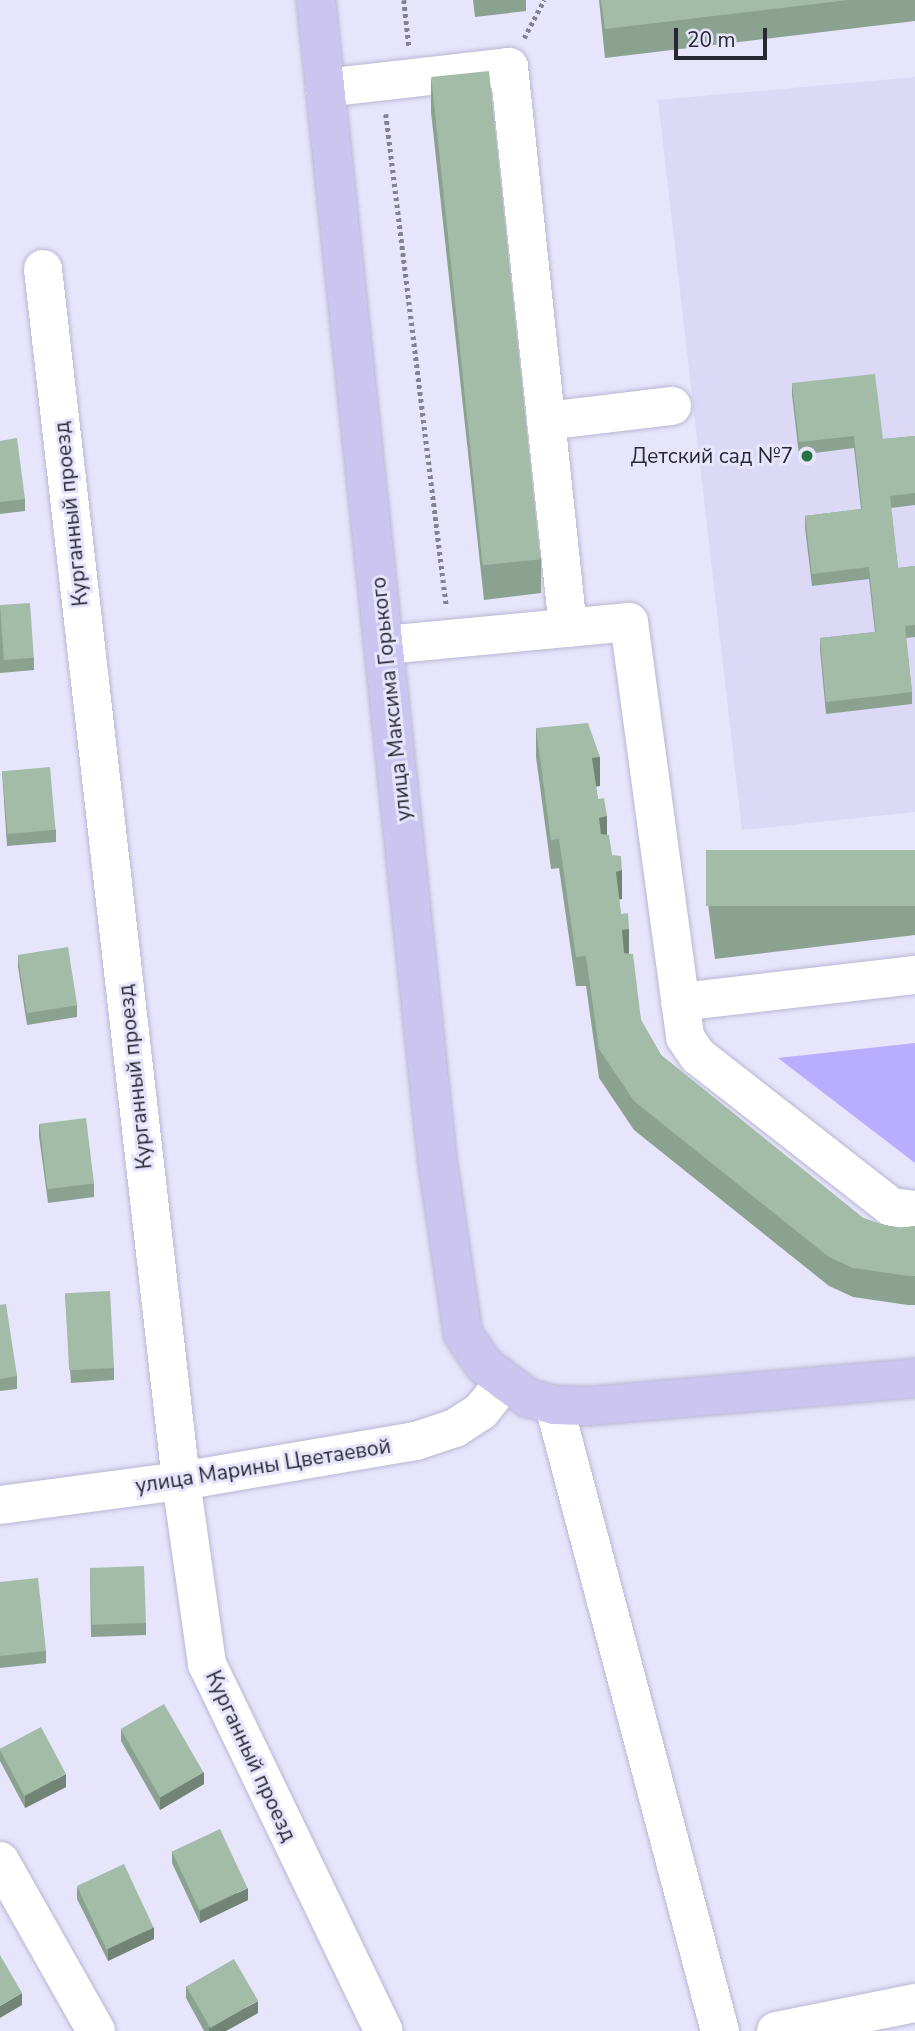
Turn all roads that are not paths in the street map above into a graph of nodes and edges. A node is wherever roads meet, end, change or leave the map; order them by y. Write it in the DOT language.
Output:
graph roads {
  1 [pos="316,0"];
  2 [pos="325,88"];
  3 [pos="43,269"];
  4 [pos="671,406"];
  5 [pos="546,421"];
  6 [pos="568,628"];
  7 [pos="386,645"];
  8 [pos="915,975"];
  9 [pos="680,1002"];
  10 [pos="915,1210"];
  11 [pos="915,1378"];
  12 [pos="505,1381"];
  13 [pos="554,1405"];
  14 [pos="181,1481"];
  15 [pos="0,1505"];
  16 [pos="0,1861"];
  17 [pos="915,2004"];
  18 [pos="96,2031"];
  19 [pos="383,2031"];
  20 [pos="720,2031"];
  21 [pos="776,2031"];
  1 -- 2 [label="main road, улица Максима Горького"];
  2 -- 5 [label="street"];
  2 -- 7 [label="main road, улица Максима Горького"];
  3 -- 14 [label="street, Курганный проезд"];
  4 -- 5 [label="street"];
  5 -- 6 [label="street"];
  6 -- 7 [label="street"];
  6 -- 9 [label="street"];
  7 -- 12 [label="main road, улица Максима Горького"];
  8 -- 9 [label="street"];
  9 -- 10 [label="street"];
  11 -- 13 [label="main road, улица Максима Горького"];
  12 -- 13 [label="main road, улица Максима Горького"];
  12 -- 14 [label="street, улица Марины Цветаевой"];
  13 -- 20 [label="street"];
  14 -- 15 [label="street, улица Марины Цветаевой"];
  14 -- 19 [label="street, Курганный проезд"];
  16 -- 18 [label="street"];
  17 -- 21 [label="street"];
}
